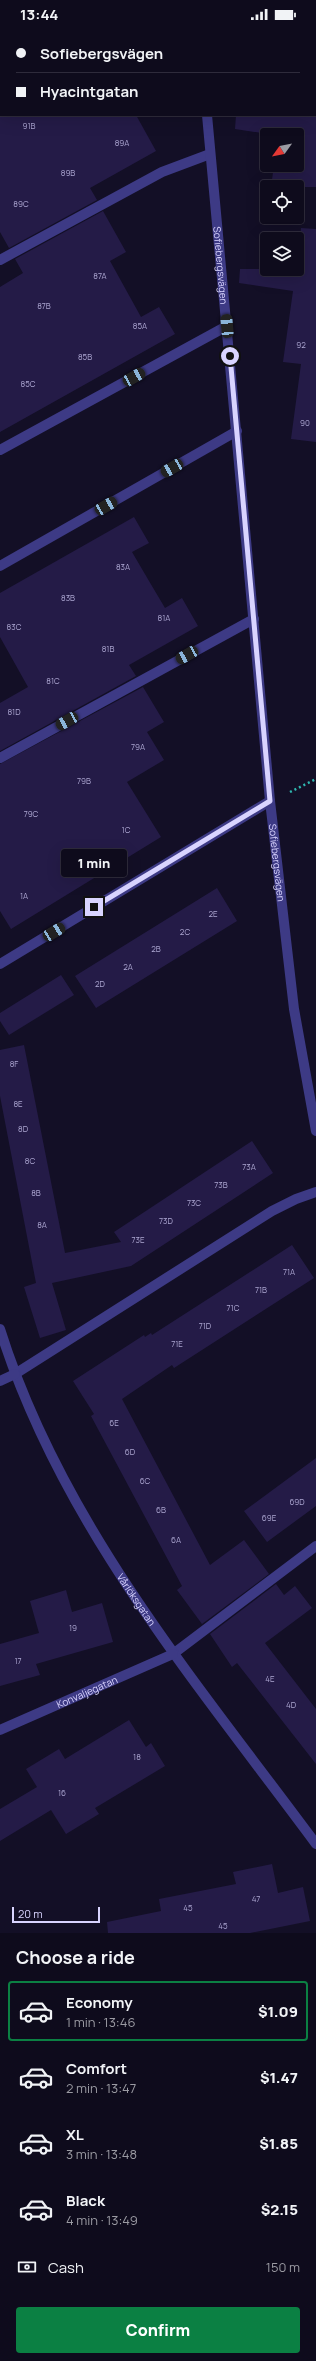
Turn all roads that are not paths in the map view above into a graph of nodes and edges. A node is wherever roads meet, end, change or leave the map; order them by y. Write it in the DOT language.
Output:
graph roads {
  1 [pos="207,116"];
  2 [pos="210,154"];
  3 [pos="0,260"];
  4 [pos="227,326"];
  5 [pos="237,431"];
  6 [pos="0,450"];
  7 [pos="0,566"];
  8 [pos="254,619"];
  9 [pos="0,758"];
  10 [pos="270,801"];
  11 [pos="0,964"];
  12 [pos="316,1131"];
  13 [pos="316,1192"];
  14 [pos="0,1329"];
  15 [pos="15,1374"];
  16 [pos="0,1381"];
  17 [pos="316,1546"];
  18 [pos="173,1654"];
  19 [pos="0,1730"];
  20 [pos="316,1844"];
  1 -- 2 [label="street, Sofiebergsvägen"];
  2 -- 3 [label="street"];
  2 -- 4 [label="street, Sofiebergsvägen"];
  4 -- 5 [label="street, Sofiebergsvägen"];
  4 -- 6 [label="street"];
  5 -- 7 [label="street"];
  5 -- 8 [label="street, Sofiebergsvägen"];
  8 -- 9 [label="street"];
  8 -- 10 [label="street, Sofiebergsvägen"];
  10 -- 11 [label="street"];
  10 -- 12 [label="street, Sofiebergsvägen"];
  13 -- 15 [label="street"];
  14 -- 15 [label="street, Vårlöksgatan"];
  15 -- 16 [label="street"];
  15 -- 18 [label="street, Vårlöksgatan"];
  17 -- 18 [label="street, Konvaljegatan"];
  18 -- 19 [label="street, Konvaljegatan"];
  18 -- 20 [label="street, Vårlöksgatan"];
}
